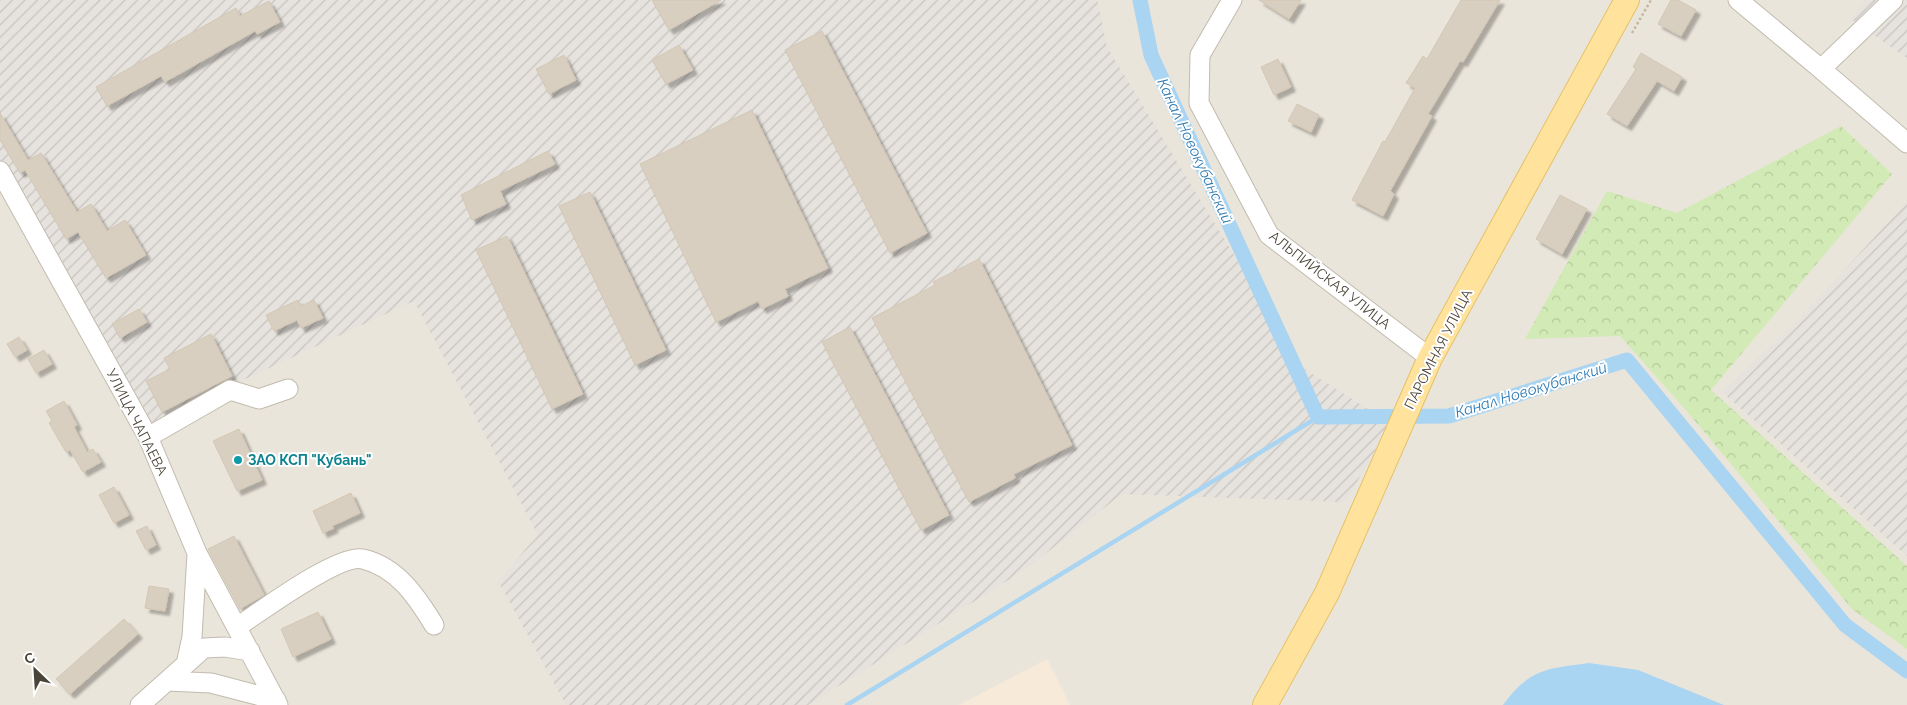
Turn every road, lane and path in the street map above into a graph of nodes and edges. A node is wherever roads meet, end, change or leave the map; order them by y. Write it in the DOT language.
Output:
graph roads {
  1 [pos="1232,0"];
  2 [pos="1627,0"];
  3 [pos="1738,0"];
  4 [pos="1893,0"];
  5 [pos="1822,69"];
  6 [pos="1907,143"];
  7 [pos="0,171"];
  8 [pos="1427,366"];
  9 [pos="288,389"];
  10 [pos="148,437"];
  11 [pos="198,553"];
  12 [pos="434,625"];
  13 [pos="237,627"];
  14 [pos="250,651"];
  15 [pos="186,664"];
  16 [pos="167,681"];
  17 [pos="277,703"];
  18 [pos="140,705"];
  19 [pos="1265,705"];
  1 -- 8 [label="street, АЛЬПИЙСКАЯ УЛИЦА"];
  2 -- 8 [label="main road, ПАРОМНАЯ УЛИЦА"];
  3 -- 5 [label="street"];
  4 -- 5 [label="street"];
  5 -- 6 [label="street"];
  7 -- 10 [label="street, УЛИЦА ЧАПАЕВА"];
  8 -- 19 [label="main road, ПАРОМНАЯ УЛИЦА"];
  9 -- 10 [label="street"];
  10 -- 11 [label="street, УЛИЦА ЧАПАЕВА"];
  11 -- 13 [label="street, УЛИЦА ЧАПАЕВА"];
  11 -- 15 [label="street"];
  12 -- 13 [label="street"];
  13 -- 14 [label="street, УЛИЦА ЧАПАЕВА"];
  14 -- 15 [label="street"];
  14 -- 17 [label="street, УЛИЦА ЧАПАЕВА"];
  15 -- 16 [label="street"];
  16 -- 17 [label="street"];
  16 -- 18 [label="street"];
}
